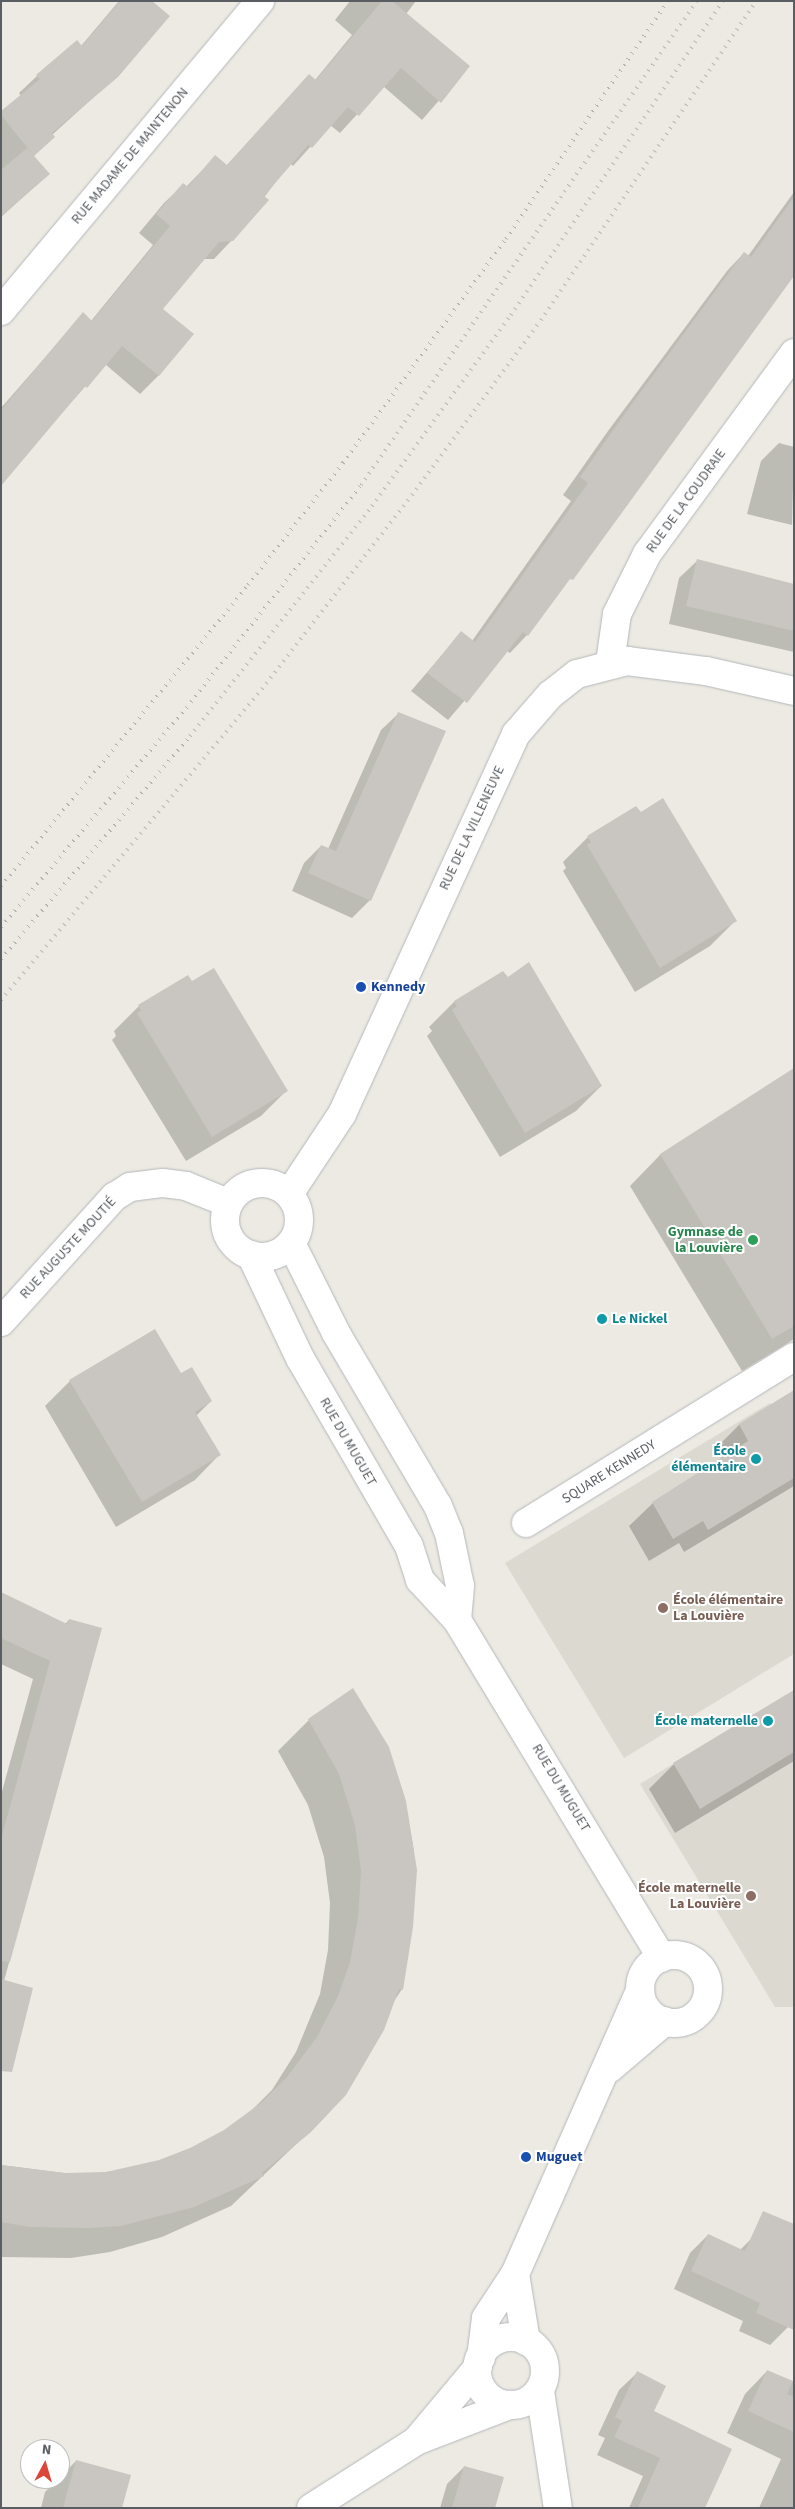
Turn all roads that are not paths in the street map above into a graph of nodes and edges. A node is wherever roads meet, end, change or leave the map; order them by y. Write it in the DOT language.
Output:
graph roads {
  1 [pos="260,1"];
  2 [pos="1,311"];
  3 [pos="794,352"];
  4 [pos="610,663"];
  5 [pos="794,691"];
  6 [pos="289,1194"];
  7 [pos="228,1202"];
  8 [pos="291,1243"];
  9 [pos="251,1255"];
  10 [pos="1,1322"];
  11 [pos="794,1357"];
  12 [pos="526,1523"];
  13 [pos="457,1620"];
  14 [pos="662,1958"];
  15 [pos="640,1990"];
  16 [pos="665,2022"];
  17 [pos="607,2070"];
  18 [pos="515,2274"];
  19 [pos="526,2341"];
  20 [pos="479,2362"];
  21 [pos="540,2391"];
  22 [pos="510,2405"];
  23 [pos="416,2441"];
  24 [pos="311,2508"];
  25 [pos="558,2508"];
  1 -- 2 [label="street, RUE MADAME DE MAINTENON"];
  3 -- 4 [label="street, RUE DE LA COUDRAIE"];
  4 -- 5 [label="street, RUE DE LA VILLENEUVE"];
  4 -- 6 [label="street, RUE DE LA VILLENEUVE"];
  6 -- 7 [label="street"];
  6 -- 8 [label="street"];
  7 -- 9 [label="street"];
  7 -- 10 [label="street, RUE AUGUSTE MOUTIÉ"];
  8 -- 9 [label="street"];
  8 -- 13 [label="street"];
  9 -- 13 [label="street, RUE DU MUGUET"];
  11 -- 12 [label="street, SQUARE KENNEDY"];
  13 -- 14 [label="street, RUE DU MUGUET"];
  14 -- 15 [label="street"];
  14 -- 16 [label="street"];
  15 -- 16 [label="street"];
  15 -- 17 [label="street"];
  16 -- 17 [label="street"];
  17 -- 18 [label="street"];
  18 -- 19 [label="street"];
  18 -- 20 [label="street"];
  19 -- 20 [label="street"];
  19 -- 21 [label="street"];
  20 -- 22 [label="street"];
  20 -- 23 [label="street"];
  21 -- 22 [label="street"];
  21 -- 25 [label="street"];
  22 -- 23 [label="street"];
  23 -- 24 [label="street"];
}
